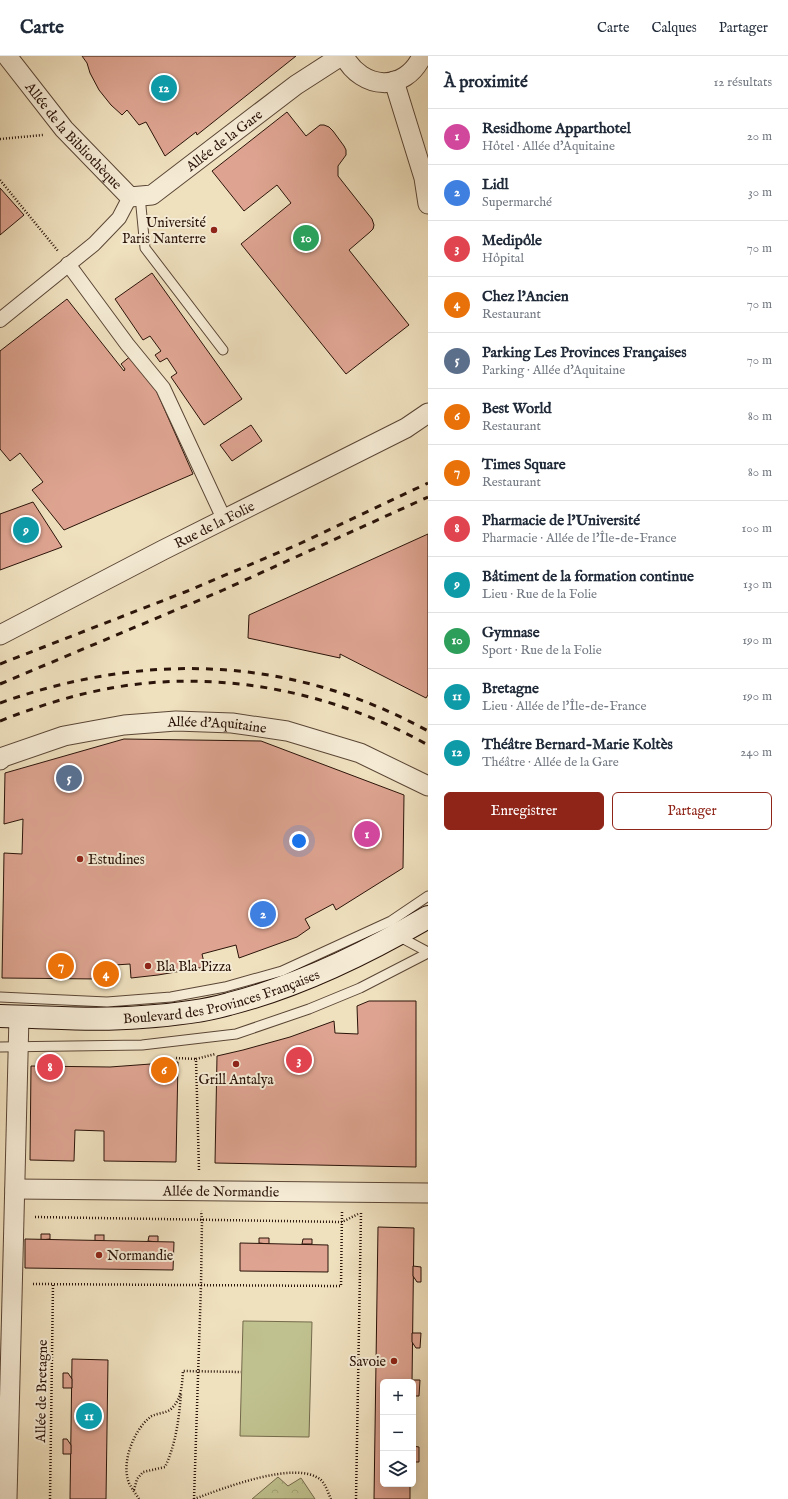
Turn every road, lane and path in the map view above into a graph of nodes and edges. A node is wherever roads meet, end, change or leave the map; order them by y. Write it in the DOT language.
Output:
graph roads {
  1 [pos="341,56"];
  2 [pos="344,56"];
  3 [pos="422,56"];
  4 [pos="16,59"];
  5 [pos="394,81"];
  6 [pos="64,129"];
  7 [pos="0,139"];
  8 [pos="0,180"];
  9 [pos="141,196"];
  10 [pos="428,204"];
  11 [pos="68,264"];
  12 [pos="0,320"];
  13 [pos="223,350"];
  14 [pos="428,412"];
  15 [pos="224,519"];
  16 [pos="0,635"];
  17 [pos="0,760"];
  18 [pos="428,786"];
  19 [pos="428,896"];
  20 [pos="428,918"];
  21 [pos="398,935"];
  22 [pos="428,953"];
  23 [pos="0,997"];
  24 [pos="10,1016"];
  25 [pos="0,1047"];
  26 [pos="19,1047"];
  27 [pos="217,1053"];
  28 [pos="15,1189"];
  29 [pos="200,1191"];
  30 [pos="342,1193"];
  31 [pos="428,1193"];
  32 [pos="14,1217"];
  33 [pos="202,1220"];
  34 [pos="342,1222"];
  35 [pos="12,1284"];
  36 [pos="53,1284"];
  37 [pos="201,1285"];
  38 [pos="198,1371"];
  39 [pos="241,1372"];
  40 [pos="181,1394"];
  41 [pos="134,1490"];
  42 [pos="6,1499"];
  43 [pos="50,1499"];
  44 [pos="139,1499"];
  45 [pos="194,1499"];
  46 [pos="331,1499"];
  47 [pos="356,1499"];
  1 -- 9 [label="street, Allée de la Gare"];
  2 -- 5 [label="street"];
  3 -- 5 [label="street"];
  4 -- 6 [label="street, Allée de la Bibliothèque"];
  5 -- 10 [label="street"];
  6 -- 7 [label="path"];
  6 -- 9 [label="street, Allée de la Bibliothèque"];
  8 -- 11 [label="path"];
  9 -- 11 [label="street, Allée de la Gare"];
  9 -- 13 [label="lane"];
  11 -- 12 [label="street, Allée de la Gare"];
  11 -- 15 [label="street"];
  14 -- 15 [label="street, Rue de la Folie"];
  15 -- 16 [label="street, Rue de la Folie"];
  17 -- 18 [label="street, Allée d'Aquitaine"];
  19 -- 23 [label="lane"];
  20 -- 21 [label="main road, Boulevard des Provinces Françaises"];
  21 -- 22 [label="lane"];
  21 -- 24 [label="main road, Boulevard des Provinces Françaises"];
  22 -- 26 [label="lane"];
  24 -- 26 [label="street"];
  25 -- 26 [label="lane"];
  26 -- 28 [label="street"];
  27 -- 29 [label="path"];
  28 -- 29 [label="street, Allée de Normandie"];
  28 -- 32 [label="street"];
  29 -- 30 [label="street, Allée de Normandie"];
  29 -- 33 [label="path"];
  30 -- 31 [label="street, Allée de Normandie"];
  30 -- 34 [label="path"];
  32 -- 33 [label="path"];
  32 -- 35 [label="street"];
  33 -- 34 [label="path"];
  33 -- 37 [label="path"];
  34 -- 37 [label="path"];
  34 -- 47 [label="path"];
  35 -- 36 [label="path"];
  35 -- 42 [label="street"];
  36 -- 37 [label="path"];
  36 -- 43 [label="path, Allée de Bretagne"];
  37 -- 38 [label="path"];
  38 -- 39 [label="path"];
  38 -- 40 [label="path"];
  38 -- 45 [label="path"];
  40 -- 41 [label="path"];
  40 -- 41 [label="path"];
  41 -- 44 [label="path"];
  45 -- 46 [label="path"];
}
